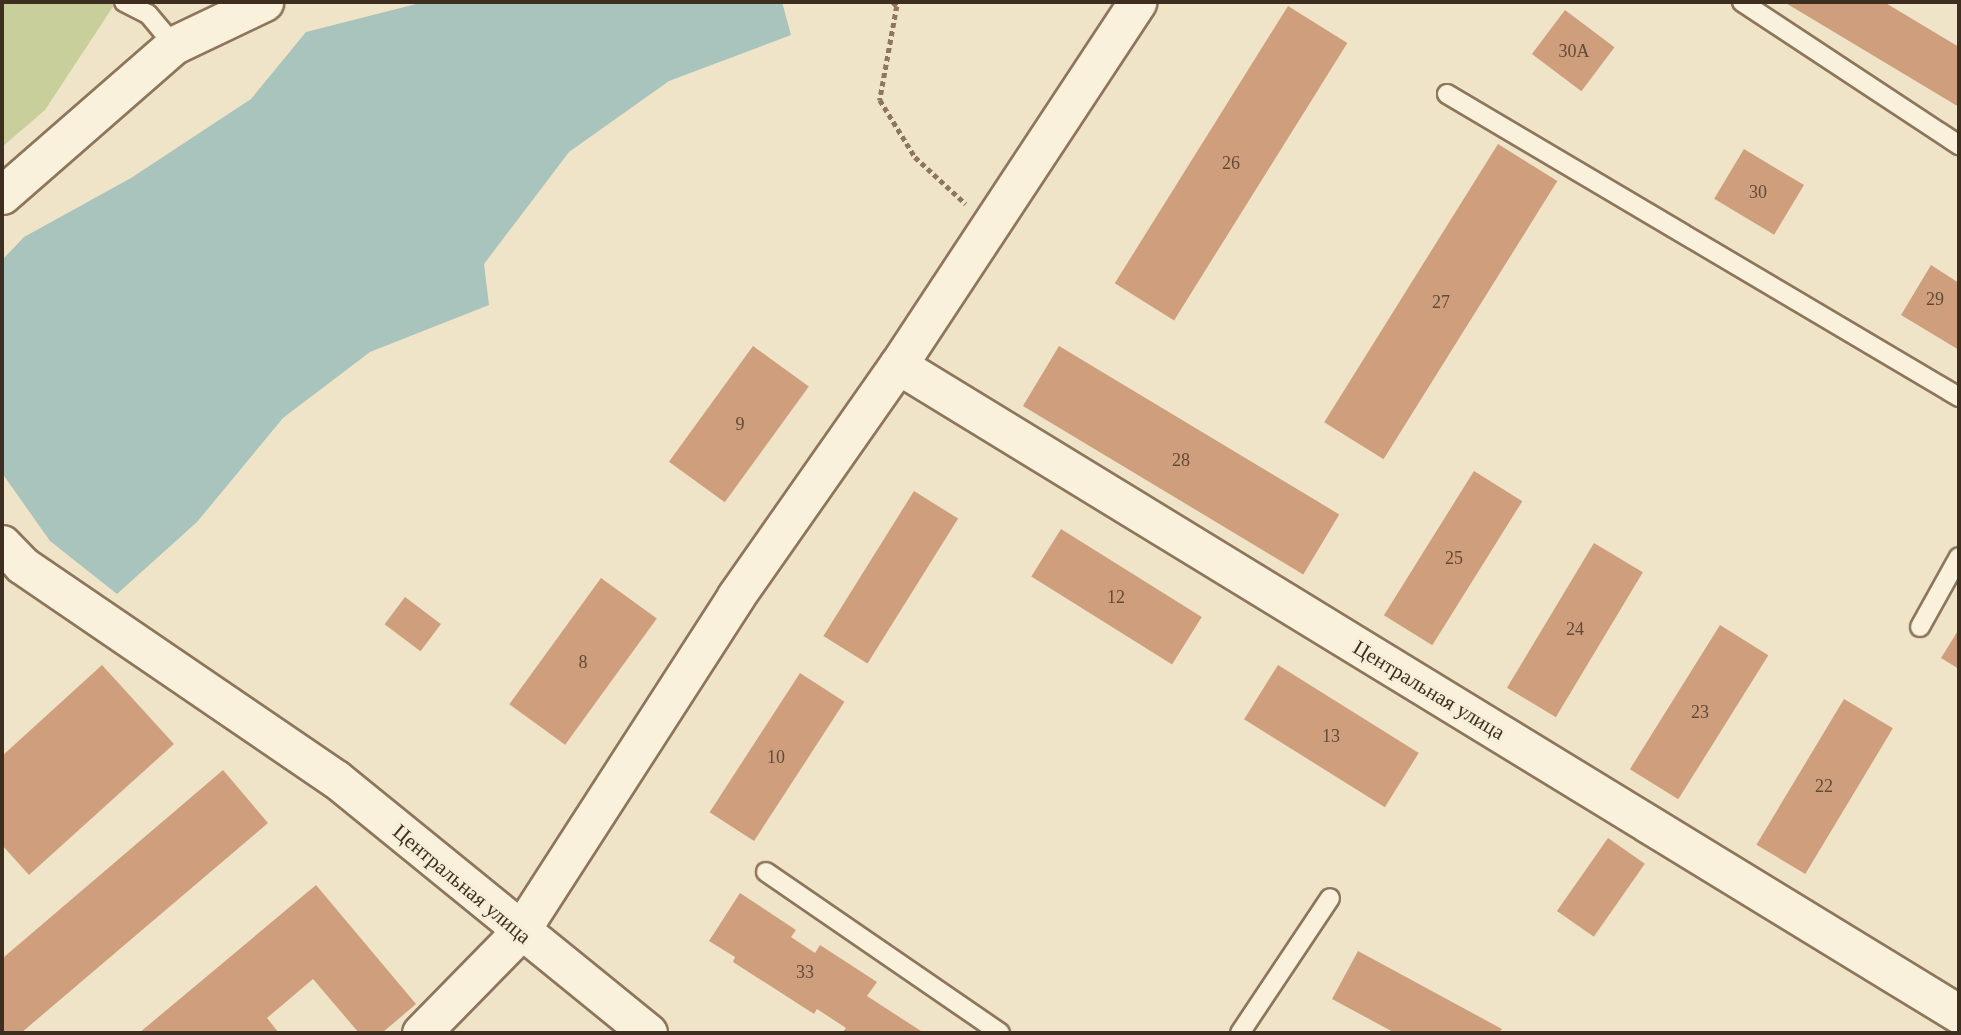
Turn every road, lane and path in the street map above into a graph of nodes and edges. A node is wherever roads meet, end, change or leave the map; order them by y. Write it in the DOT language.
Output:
graph roads {
  1 [pos="124,2"];
  2 [pos="264,2"];
  3 [pos="893,2"];
  4 [pos="1137,2"];
  5 [pos="1742,2"];
  6 [pos="174,45"];
  7 [pos="1447,94"];
  8 [pos="1959,145"];
  9 [pos="2,195"];
  10 [pos="989,226"];
  11 [pos="898,365"];
  12 [pos="1959,397"];
  13 [pos="2,544"];
  14 [pos="1959,557"];
  15 [pos="1920,627"];
  16 [pos="766,872"];
  17 [pos="1330,898"];
  18 [pos="519,933"];
  19 [pos="1959,1014"];
  20 [pos="421,1033"];
  21 [pos="648,1033"];
  22 [pos="1000,1033"];
  23 [pos="1240,1033"];
  1 -- 6 [label="lane"];
  2 -- 6 [label="street"];
  3 -- 10 [label="path"];
  4 -- 10 [label="street"];
  5 -- 8 [label="lane"];
  6 -- 9 [label="street"];
  7 -- 12 [label="lane"];
  10 -- 11 [label="street"];
  11 -- 18 [label="street"];
  11 -- 19 [label="street, Центральная улица"];
  13 -- 18 [label="street, Центральная улица"];
  14 -- 15 [label="lane"];
  16 -- 22 [label="lane"];
  17 -- 23 [label="lane"];
  18 -- 20 [label="street"];
  18 -- 21 [label="street, Центральная улица"];
}
